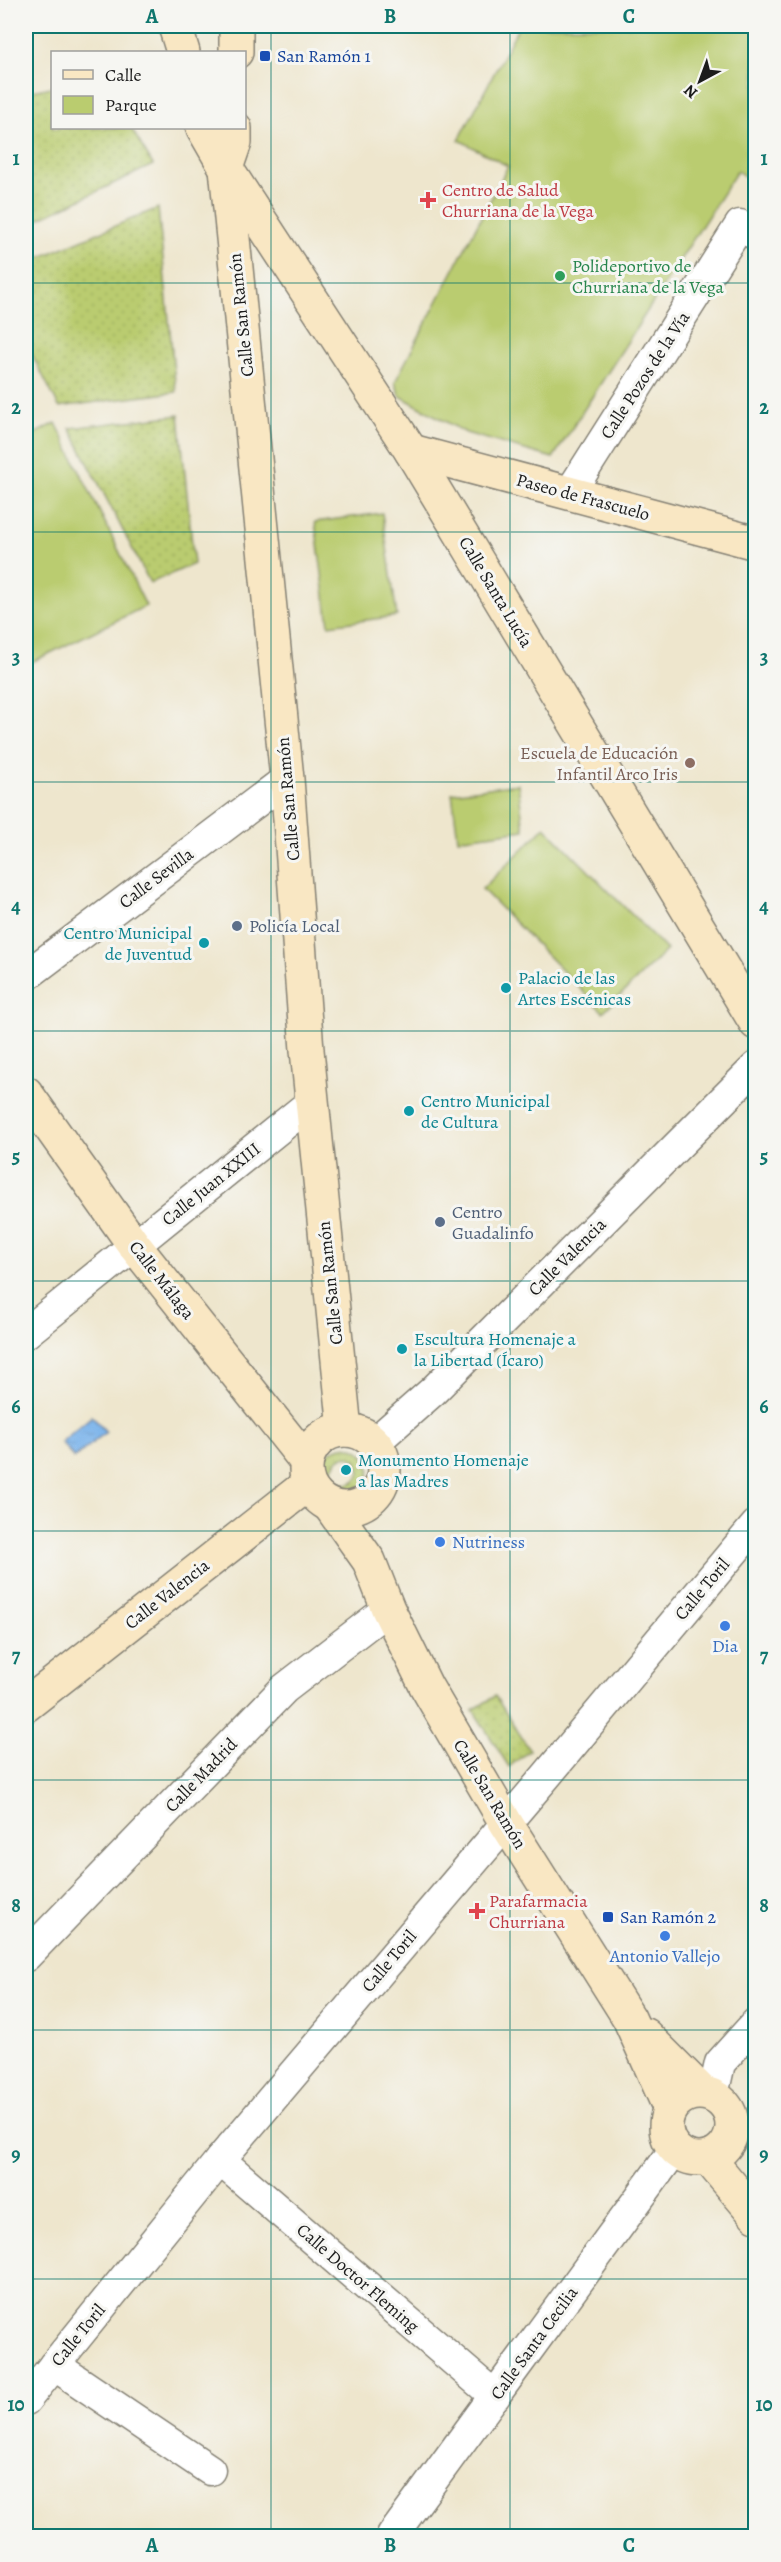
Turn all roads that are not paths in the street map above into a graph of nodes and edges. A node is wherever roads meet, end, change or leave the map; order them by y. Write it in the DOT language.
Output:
graph roads {
  1 [pos="175,26"];
  2 [pos="236,26"];
  3 [pos="183,51"];
  4 [pos="236,51"];
  5 [pos="204,129"];
  6 [pos="235,129"];
  7 [pos="226,168"];
  8 [pos="748,230"];
  9 [pos="411,451"];
  10 [pos="568,494"];
  11 [pos="756,543"];
  12 [pos="287,779"];
  13 [pos="26,976"];
  14 [pos="756,1023"];
  15 [pos="756,1067"];
  16 [pos="26,1094"];
  17 [pos="312,1102"];
  18 [pos="134,1245"];
  19 [pos="26,1332"];
  20 [pos="360,1436"];
  21 [pos="315,1483"];
  22 [pos="371,1499"];
  23 [pos="756,1525"];
  24 [pos="369,1560"];
  25 [pos="388,1609"];
  26 [pos="26,1703"];
  27 [pos="506,1823"];
  28 [pos="26,1956"];
  29 [pos="629,2018"];
  30 [pos="756,2023"];
  31 [pos="707,2094"];
  32 [pos="670,2109"];
  33 [pos="675,2149"];
  34 [pos="718,2149"];
  35 [pos="220,2160"];
  36 [pos="756,2207"];
  37 [pos="756,2215"];
  38 [pos="54,2365"];
  39 [pos="495,2396"];
  40 [pos="26,2400"];
  41 [pos="210,2470"];
  42 [pos="392,2536"];
  1 -- 3 [label="street"];
  2 -- 4 [label="street"];
  5 -- 7 [label="street, Calle San Ramón"];
  6 -- 7 [label="street, Calle San Ramón"];
  7 -- 9 [label="street, Calle Santa Lucía"];
  7 -- 12 [label="street, Calle San Ramón"];
  8 -- 10 [label="street, Calle Pozos de la Vía"];
  9 -- 10 [label="street, Paseo de Frascuelo"];
  9 -- 14 [label="street, Calle Santa Lucía"];
  10 -- 11 [label="street, Paseo de Frascuelo"];
  12 -- 13 [label="street, Calle Sevilla"];
  12 -- 17 [label="street, Calle San Ramón"];
  15 -- 20 [label="street, Calle Valencia"];
  16 -- 18 [label="street, Calle Málaga"];
  17 -- 18 [label="street, Calle Juan XXIII"];
  17 -- 20 [label="street, Calle San Ramón"];
  18 -- 19 [label="street, Calle Juan XXIII"];
  18 -- 21 [label="street, Calle Málaga"];
  20 -- 21 [label="street"];
  20 -- 22 [label="street"];
  21 -- 22 [label="street"];
  21 -- 24 [label="street, Calle San Ramón"];
  21 -- 26 [label="street, Calle Valencia"];
  22 -- 24 [label="street, Calle San Ramón"];
  23 -- 27 [label="street, Calle Toril"];
  24 -- 25 [label="street, Calle San Ramón"];
  25 -- 27 [label="street, Calle San Ramón"];
  25 -- 28 [label="street, Calle Madrid"];
  27 -- 29 [label="street, Calle San Ramón"];
  27 -- 35 [label="street, Calle Toril"];
  29 -- 31 [label="street, Calle San Ramón"];
  29 -- 32 [label="street, Calle San Ramón"];
  30 -- 31 [label="street"];
  31 -- 32 [label="street"];
  31 -- 34 [label="street"];
  32 -- 33 [label="street"];
  33 -- 34 [label="street"];
  33 -- 39 [label="street, Calle Santa Cecilia"];
  34 -- 36 [label="street"];
  34 -- 37 [label="street"];
  35 -- 38 [label="street, Calle Toril"];
  35 -- 39 [label="street, Calle Doctor Fleming"];
  38 -- 40 [label="street, Calle Toril"];
  38 -- 41 [label="street"];
  39 -- 42 [label="street, Calle Santa Cecilia"];
}
